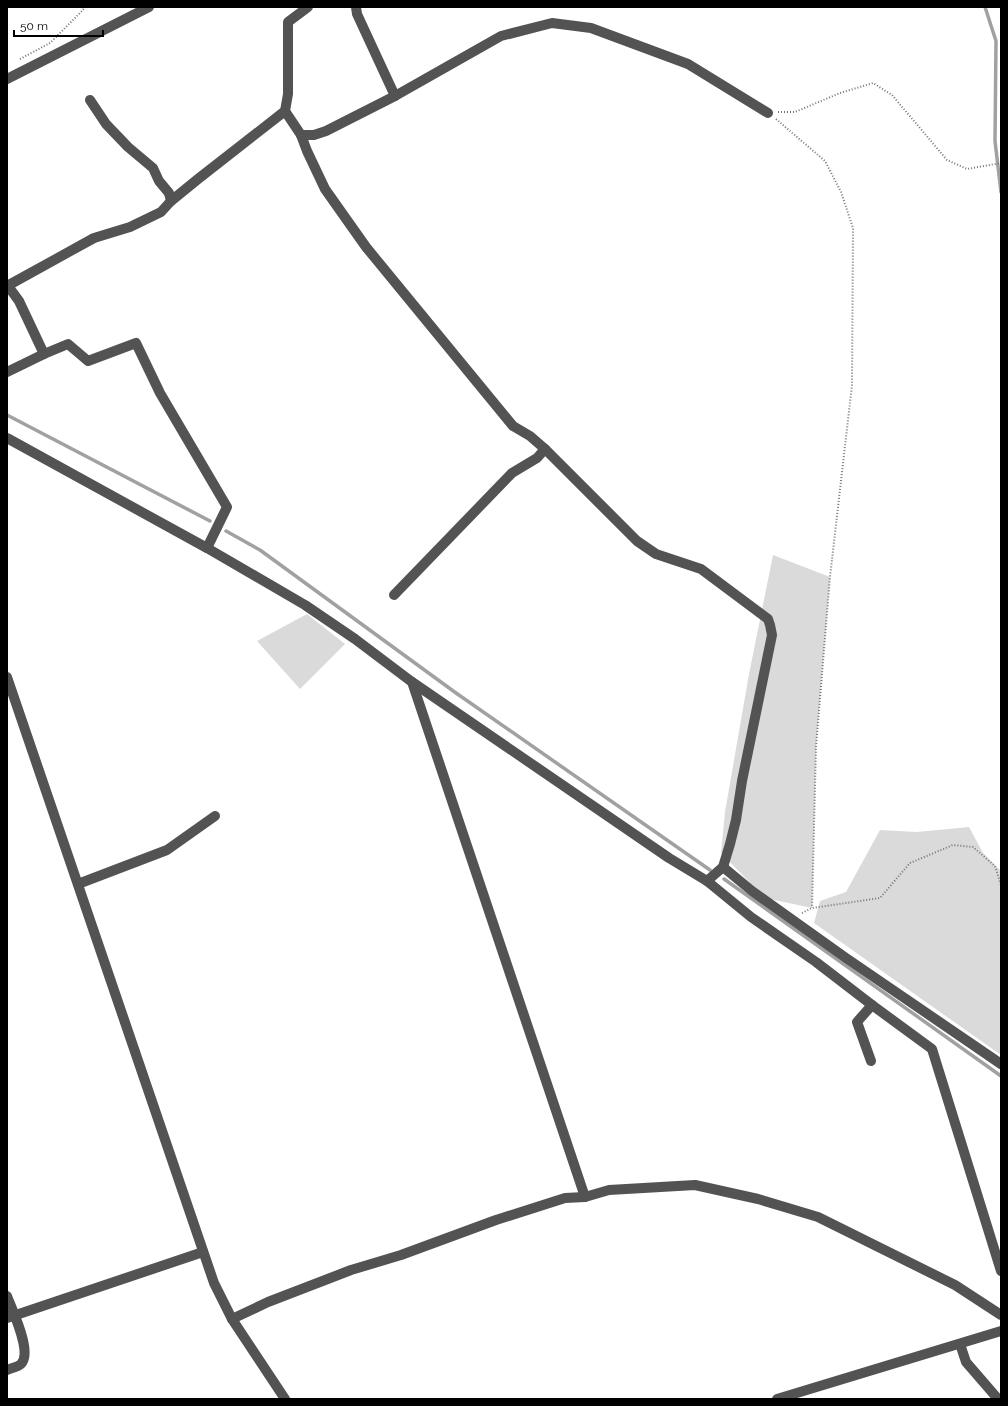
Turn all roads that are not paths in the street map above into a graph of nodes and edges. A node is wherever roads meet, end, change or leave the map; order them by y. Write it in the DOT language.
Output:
graph roads {
  1 [pos="149,7"];
  2 [pos="308,7"];
  3 [pos="356,7"];
  4 [pos="7,79"];
  5 [pos="394,96"];
  6 [pos="90,100"];
  7 [pos="285,111"];
  8 [pos="768,113"];
  9 [pos="301,135"];
  10 [pos="171,201"];
  11 [pos="8,286"];
  12 [pos="44,354"];
  13 [pos="7,372"];
  14 [pos="7,438"];
  15 [pos="545,449"];
  16 [pos="207,548"];
  17 [pos="394,595"];
  18 [pos="7,676"];
  19 [pos="412,682"];
  20 [pos="215,816"];
  21 [pos="723,867"];
  22 [pos="707,881"];
  23 [pos="78,884"];
  24 [pos="872,1005"];
  25 [pos="871,1061"];
  26 [pos="1001,1064"];
  27 [pos="585,1197"];
  28 [pos="203,1252"];
  29 [pos="1001,1271"];
  30 [pos="7,1296"];
  31 [pos="1001,1315"];
  32 [pos="11,1317"];
  33 [pos="232,1319"];
  34 [pos="1001,1332"];
  35 [pos="960,1344"];
  36 [pos="7,1370"];
  37 [pos="285,1399"];
  38 [pos="777,1399"];
  39 [pos="998,1399"];
  1 -- 4 [label="street"];
  2 -- 7 [label="street"];
  3 -- 5 [label="street"];
  5 -- 8 [label="street"];
  5 -- 9 [label="street"];
  6 -- 10 [label="street"];
  7 -- 9 [label="street"];
  7 -- 10 [label="street"];
  9 -- 15 [label="street"];
  10 -- 11 [label="street"];
  11 -- 12 [label="street"];
  12 -- 13 [label="street"];
  12 -- 16 [label="street"];
  14 -- 16 [label="street"];
  15 -- 17 [label="street"];
  15 -- 21 [label="street"];
  16 -- 19 [label="street"];
  18 -- 23 [label="street"];
  19 -- 22 [label="street"];
  19 -- 27 [label="street"];
  20 -- 23 [label="street"];
  21 -- 22 [label="street"];
  21 -- 26 [label="street"];
  22 -- 24 [label="street"];
  23 -- 28 [label="street"];
  24 -- 25 [label="street"];
  24 -- 29 [label="street"];
  27 -- 31 [label="street"];
  27 -- 33 [label="street"];
  28 -- 32 [label="street"];
  28 -- 33 [label="street"];
  30 -- 32 [label="street"];
  32 -- 36 [label="street"];
  33 -- 37 [label="street"];
  34 -- 35 [label="street"];
  35 -- 38 [label="street"];
  35 -- 39 [label="street"];
}
